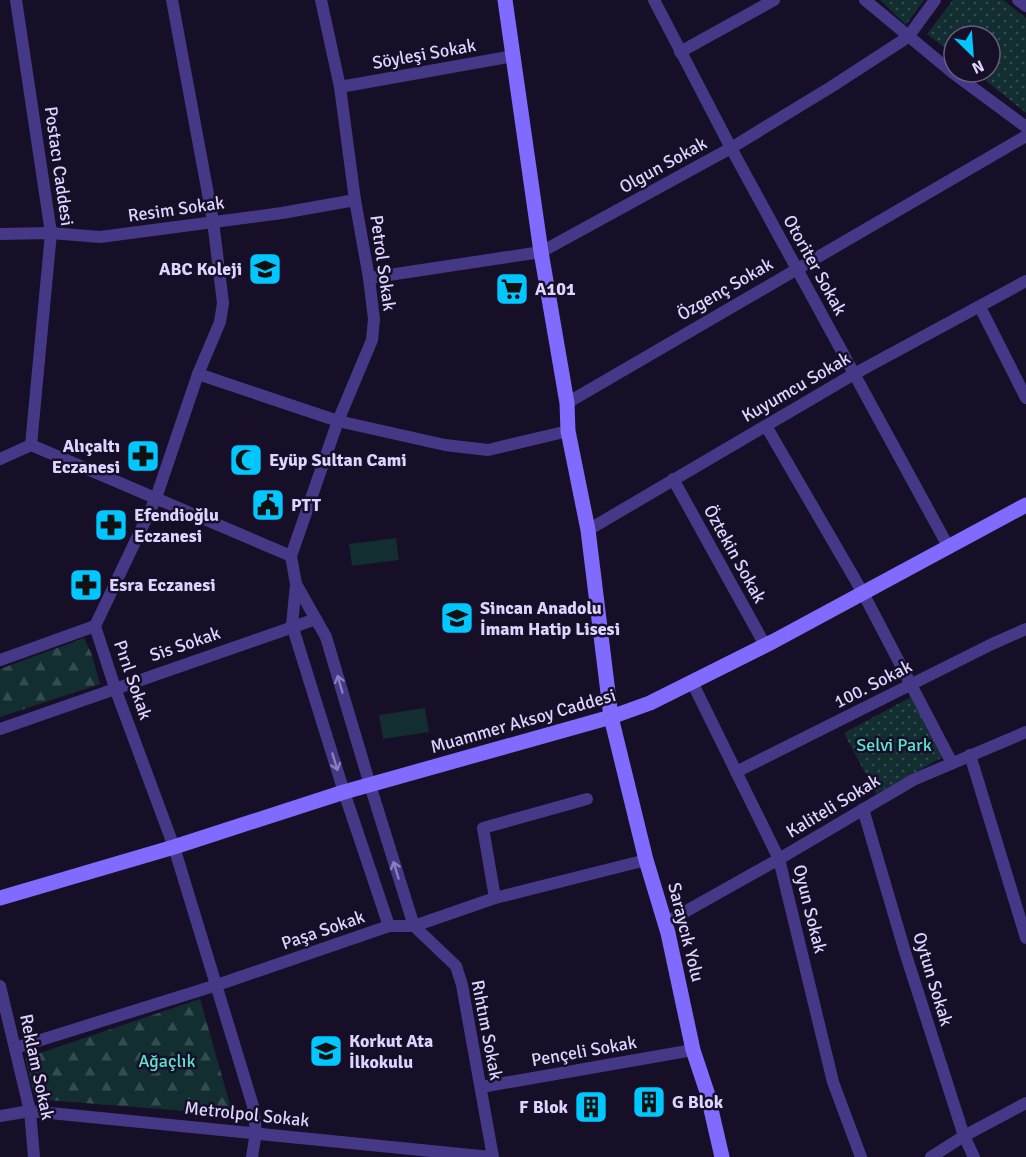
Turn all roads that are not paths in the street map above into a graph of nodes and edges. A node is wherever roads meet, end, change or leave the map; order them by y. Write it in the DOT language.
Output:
graph roads {
  1 [pos="16,0"];
  2 [pos="172,0"];
  3 [pos="321,0"];
  4 [pos="505,0"];
  5 [pos="654,0"];
  6 [pos="774,0"];
  7 [pos="865,0"];
  8 [pos="935,0"];
  9 [pos="1018,0"];
  10 [pos="1026,6"];
  11 [pos="908,37"];
  12 [pos="681,52"];
  13 [pos="514,56"];
  14 [pos="340,87"];
  15 [pos="1026,127"];
  16 [pos="1026,136"];
  17 [pos="731,148"];
  18 [pos="356,200"];
  19 [pos="213,221"];
  20 [pos="51,233"];
  21 [pos="0,234"];
  22 [pos="542,252"];
  23 [pos="796,268"];
  24 [pos="369,278"];
  25 [pos="1026,281"];
  26 [pos="980,307"];
  27 [pos="198,374"];
  28 [pos="854,374"];
  29 [pos="1026,398"];
  30 [pos="567,403"];
  31 [pos="338,421"];
  32 [pos="766,426"];
  33 [pos="568,431"];
  34 [pos="31,445"];
  35 [pos="0,459"];
  36 [pos="673,479"];
  37 [pos="156,498"];
  38 [pos="1026,505"];
  39 [pos="588,530"];
  40 [pos="948,546"];
  41 [pos="291,556"];
  42 [pos="296,584"];
  43 [pos="863,592"];
  44 [pos="316,619"];
  45 [pos="95,626"];
  46 [pos="292,626"];
  47 [pos="1026,629"];
  48 [pos="765,645"];
  49 [pos="0,660"];
  50 [pos="692,682"];
  51 [pos="911,685"];
  52 [pos="115,688"];
  53 [pos="611,717"];
  54 [pos="0,729"];
  55 [pos="1026,732"];
  56 [pos="970,755"];
  57 [pos="952,763"];
  58 [pos="736,772"];
  59 [pos="370,785"];
  60 [pos="344,792"];
  61 [pos="587,799"];
  62 [pos="863,809"];
  63 [pos="174,847"];
  64 [pos="646,860"];
  65 [pos="779,860"];
  66 [pos="0,898"];
  67 [pos="495,898"];
  68 [pos="665,923"];
  69 [pos="389,926"];
  70 [pos="414,926"];
  71 [pos="1026,938"];
  72 [pos="217,985"];
  73 [pos="0,986"];
  74 [pos="15,1048"];
  75 [pos="693,1050"];
  76 [pos="481,1088"];
  77 [pos="1026,1103"];
  78 [pos="30,1111"];
  79 [pos="0,1116"];
  80 [pos="256,1132"];
  81 [pos="964,1136"];
  82 [pos="34,1157"];
  83 [pos="252,1157"];
  84 [pos="492,1157"];
  85 [pos="722,1157"];
  86 [pos="861,1157"];
  87 [pos="931,1157"];
  88 [pos="974,1157"];
  1 -- 20 [label="street, Postacı Caddesi"];
  2 -- 19 [label="street, Pırıl Sokak"];
  3 -- 14 [label="street, Petrol Sokak"];
  4 -- 13 [label="main road, Saraycık Yolu"];
  5 -- 12 [label="street, Otoriter Sokak"];
  6 -- 12 [label="street"];
  7 -- 11 [label="street"];
  8 -- 11 [label="street, Olgun Sokak"];
  9 -- 10 [label="street"];
  11 -- 15 [label="street"];
  11 -- 17 [label="street, Olgun Sokak"];
  12 -- 17 [label="street, Otoriter Sokak"];
  13 -- 14 [label="street, Söyleşi Sokak"];
  13 -- 22 [label="main road, Saraycık Yolu"];
  14 -- 18 [label="street, Petrol Sokak"];
  16 -- 23 [label="street, Özgenç Sokak"];
  17 -- 22 [label="street, Olgun Sokak"];
  17 -- 23 [label="street, Otoriter Sokak"];
  18 -- 19 [label="street, Resim Sokak"];
  18 -- 24 [label="street, Petrol Sokak"];
  19 -- 20 [label="street, Resim Sokak"];
  19 -- 27 [label="street, Pırıl Sokak"];
  20 -- 21 [label="street, Resim Sokak"];
  20 -- 34 [label="street, Postacı Caddesi"];
  22 -- 24 [label="street, Olgun Sokak"];
  22 -- 30 [label="main road, Saraycık Yolu"];
  23 -- 28 [label="street, Otoriter Sokak"];
  23 -- 30 [label="street, Özgenç Sokak"];
  24 -- 31 [label="street, Petrol Sokak"];
  25 -- 26 [label="street, Kuyumcu Sokak"];
  26 -- 28 [label="street, Kuyumcu Sokak"];
  26 -- 29 [label="street"];
  27 -- 31 [label="street"];
  27 -- 37 [label="street, Pırıl Sokak"];
  28 -- 32 [label="street, Kuyumcu Sokak"];
  28 -- 40 [label="street, Otoriter Sokak"];
  30 -- 33 [label="main road, Saraycık Yolu"];
  31 -- 33 [label="street"];
  31 -- 41 [label="street, Petrol Sokak"];
  32 -- 36 [label="street, Kuyumcu Sokak"];
  32 -- 43 [label="street"];
  33 -- 39 [label="main road, Saraycık Yolu"];
  34 -- 35 [label="street"];
  34 -- 37 [label="street"];
  36 -- 39 [label="street, Kuyumcu Sokak"];
  36 -- 48 [label="street, Öztekin Sokak"];
  37 -- 41 [label="street"];
  37 -- 45 [label="street, Pırıl Sokak"];
  38 -- 40 [label="main road, Muammer Aksoy Caddesi"];
  39 -- 53 [label="main road, Saraycık Yolu"];
  40 -- 43 [label="main road, Muammer Aksoy Caddesi"];
  41 -- 42 [label="street"];
  42 -- 44 [label="street"];
  42 -- 46 [label="street"];
  43 -- 48 [label="main road, Muammer Aksoy Caddesi"];
  43 -- 51 [label="street"];
  44 -- 46 [label="street, Sis Sokak"];
  59 -- 44 [label="street, one-way"];
  45 -- 49 [label="street"];
  45 -- 52 [label="street, Pırıl Sokak"];
  46 -- 52 [label="street, Sis Sokak"];
  46 -- 60 [label="street, one-way"];
  47 -- 51 [label="street, 100. Sokak"];
  48 -- 50 [label="main road, Muammer Aksoy Caddesi"];
  50 -- 53 [label="main road, Muammer Aksoy Caddesi"];
  50 -- 58 [label="street, Oyun Sokak"];
  51 -- 57 [label="street"];
  51 -- 58 [label="street, 100. Sokak"];
  52 -- 54 [label="street, Sis Sokak"];
  52 -- 63 [label="street, Pırıl Sokak"];
  53 -- 59 [label="main road, Muammer Aksoy Caddesi"];
  53 -- 64 [label="main road, Saraycık Yolu"];
  55 -- 56 [label="street, Kaliteli Sokak"];
  56 -- 57 [label="street, Kaliteli Sokak"];
  56 -- 71 [label="street"];
  57 -- 62 [label="street, Kaliteli Sokak"];
  58 -- 65 [label="street, Oyun Sokak"];
  59 -- 60 [label="main road, Muammer Aksoy Caddesi"];
  70 -- 59 [label="street, one-way"];
  60 -- 63 [label="main road, Muammer Aksoy Caddesi"];
  60 -- 69 [label="street"];
  61 -- 67 [label="street"];
  62 -- 65 [label="street, Kaliteli Sokak"];
  62 -- 81 [label="street, Oytun Sokak"];
  63 -- 66 [label="main road, Muammer Aksoy Caddesi"];
  63 -- 72 [label="street, Pırıl Sokak"];
  64 -- 67 [label="street, Paşa Sokak"];
  64 -- 68 [label="main road, Saraycık Yolu"];
  65 -- 68 [label="street, Kaliteli Sokak"];
  65 -- 86 [label="street, Oyun Sokak"];
  67 -- 70 [label="street, Paşa Sokak"];
  68 -- 75 [label="main road, Saraycık Yolu"];
  69 -- 70 [label="street, Paşa Sokak"];
  69 -- 72 [label="street, Paşa Sokak"];
  70 -- 76 [label="street, Rıhtım Sokak"];
  72 -- 74 [label="street, Paşa Sokak"];
  72 -- 80 [label="street, Pırıl Sokak"];
  73 -- 74 [label="street, Reklam Sokak"];
  74 -- 78 [label="street, Reklam Sokak"];
  75 -- 76 [label="street, Pençeli Sokak"];
  75 -- 85 [label="main road, Saraycık Yolu"];
  76 -- 84 [label="street, Rıhtım Sokak"];
  77 -- 81 [label="street"];
  78 -- 79 [label="street, Metrolpol Sokak"];
  78 -- 80 [label="street, Metrolpol Sokak"];
  78 -- 82 [label="street, Reklam Sokak"];
  80 -- 83 [label="street, Pırıl Sokak"];
  80 -- 84 [label="street, Metrolpol Sokak"];
  81 -- 87 [label="street"];
  81 -- 88 [label="street, Oytun Sokak"];
}
